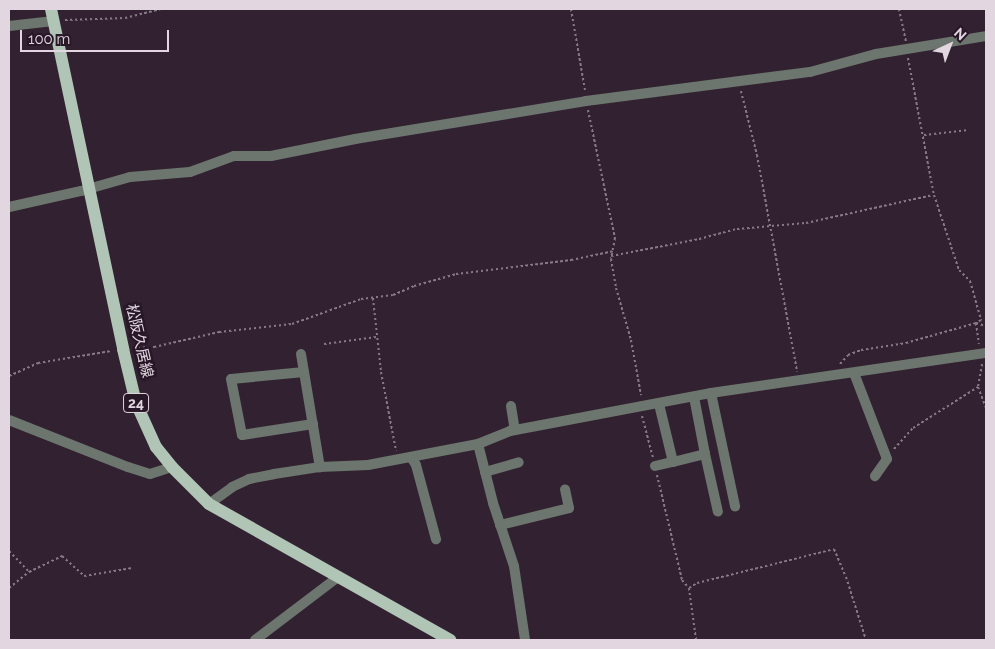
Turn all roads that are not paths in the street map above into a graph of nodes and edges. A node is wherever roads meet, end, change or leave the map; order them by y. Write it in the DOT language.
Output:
graph roads {
  1 [pos="53,15"];
  2 [pos="9,26"];
  3 [pos="986,36"];
  4 [pos="88,189"];
  5 [pos="9,207"];
  6 [pos="983,353"];
  7 [pos="301,354"];
  8 [pos="304,372"];
  9 [pos="854,373"];
  10 [pos="711,393"];
  11 [pos="694,397"];
  12 [pos="659,404"];
  13 [pos="511,406"];
  14 [pos="9,420"];
  15 [pos="313,424"];
  16 [pos="514,430"];
  17 [pos="478,444"];
  18 [pos="706,454"];
  19 [pos="411,457"];
  20 [pos="519,462"];
  21 [pos="673,462"];
  22 [pos="655,466"];
  23 [pos="320,467"];
  24 [pos="172,468"];
  25 [pos="485,472"];
  26 [pos="875,476"];
  27 [pos="565,489"];
  28 [pos="209,504"];
  29 [pos="735,506"];
  30 [pos="718,512"];
  31 [pos="500,525"];
  32 [pos="436,539"];
  33 [pos="338,577"];
  34 [pos="254,640"];
  35 [pos="450,640"];
  36 [pos="525,640"];
  1 -- 2 [label="street"];
  1 -- 4 [label="main road, 松阪久居線 / 24"];
  3 -- 4 [label="street"];
  4 -- 5 [label="street"];
  4 -- 24 [label="main road, 松阪久居線 / 24"];
  6 -- 9 [label="street"];
  7 -- 8 [label="street"];
  8 -- 15 [label="street"];
  8 -- 15 [label="street"];
  9 -- 10 [label="street"];
  9 -- 26 [label="street"];
  10 -- 11 [label="street"];
  10 -- 29 [label="street"];
  11 -- 12 [label="street"];
  11 -- 18 [label="street"];
  12 -- 16 [label="street"];
  12 -- 21 [label="street"];
  13 -- 16 [label="street"];
  14 -- 24 [label="street"];
  15 -- 23 [label="street"];
  16 -- 17 [label="street"];
  17 -- 19 [label="street"];
  17 -- 25 [label="street"];
  18 -- 21 [label="street"];
  18 -- 30 [label="street"];
  19 -- 23 [label="street"];
  19 -- 32 [label="street"];
  20 -- 25 [label="street"];
  21 -- 22 [label="street"];
  23 -- 28 [label="street"];
  24 -- 28 [label="main road, 松阪久居線 / 24"];
  25 -- 31 [label="street"];
  27 -- 31 [label="street"];
  28 -- 33 [label="main road, 松阪久居線 / 24"];
  31 -- 36 [label="street"];
  33 -- 34 [label="street"];
  33 -- 35 [label="main road, 松阪久居線 / 24"];
}
